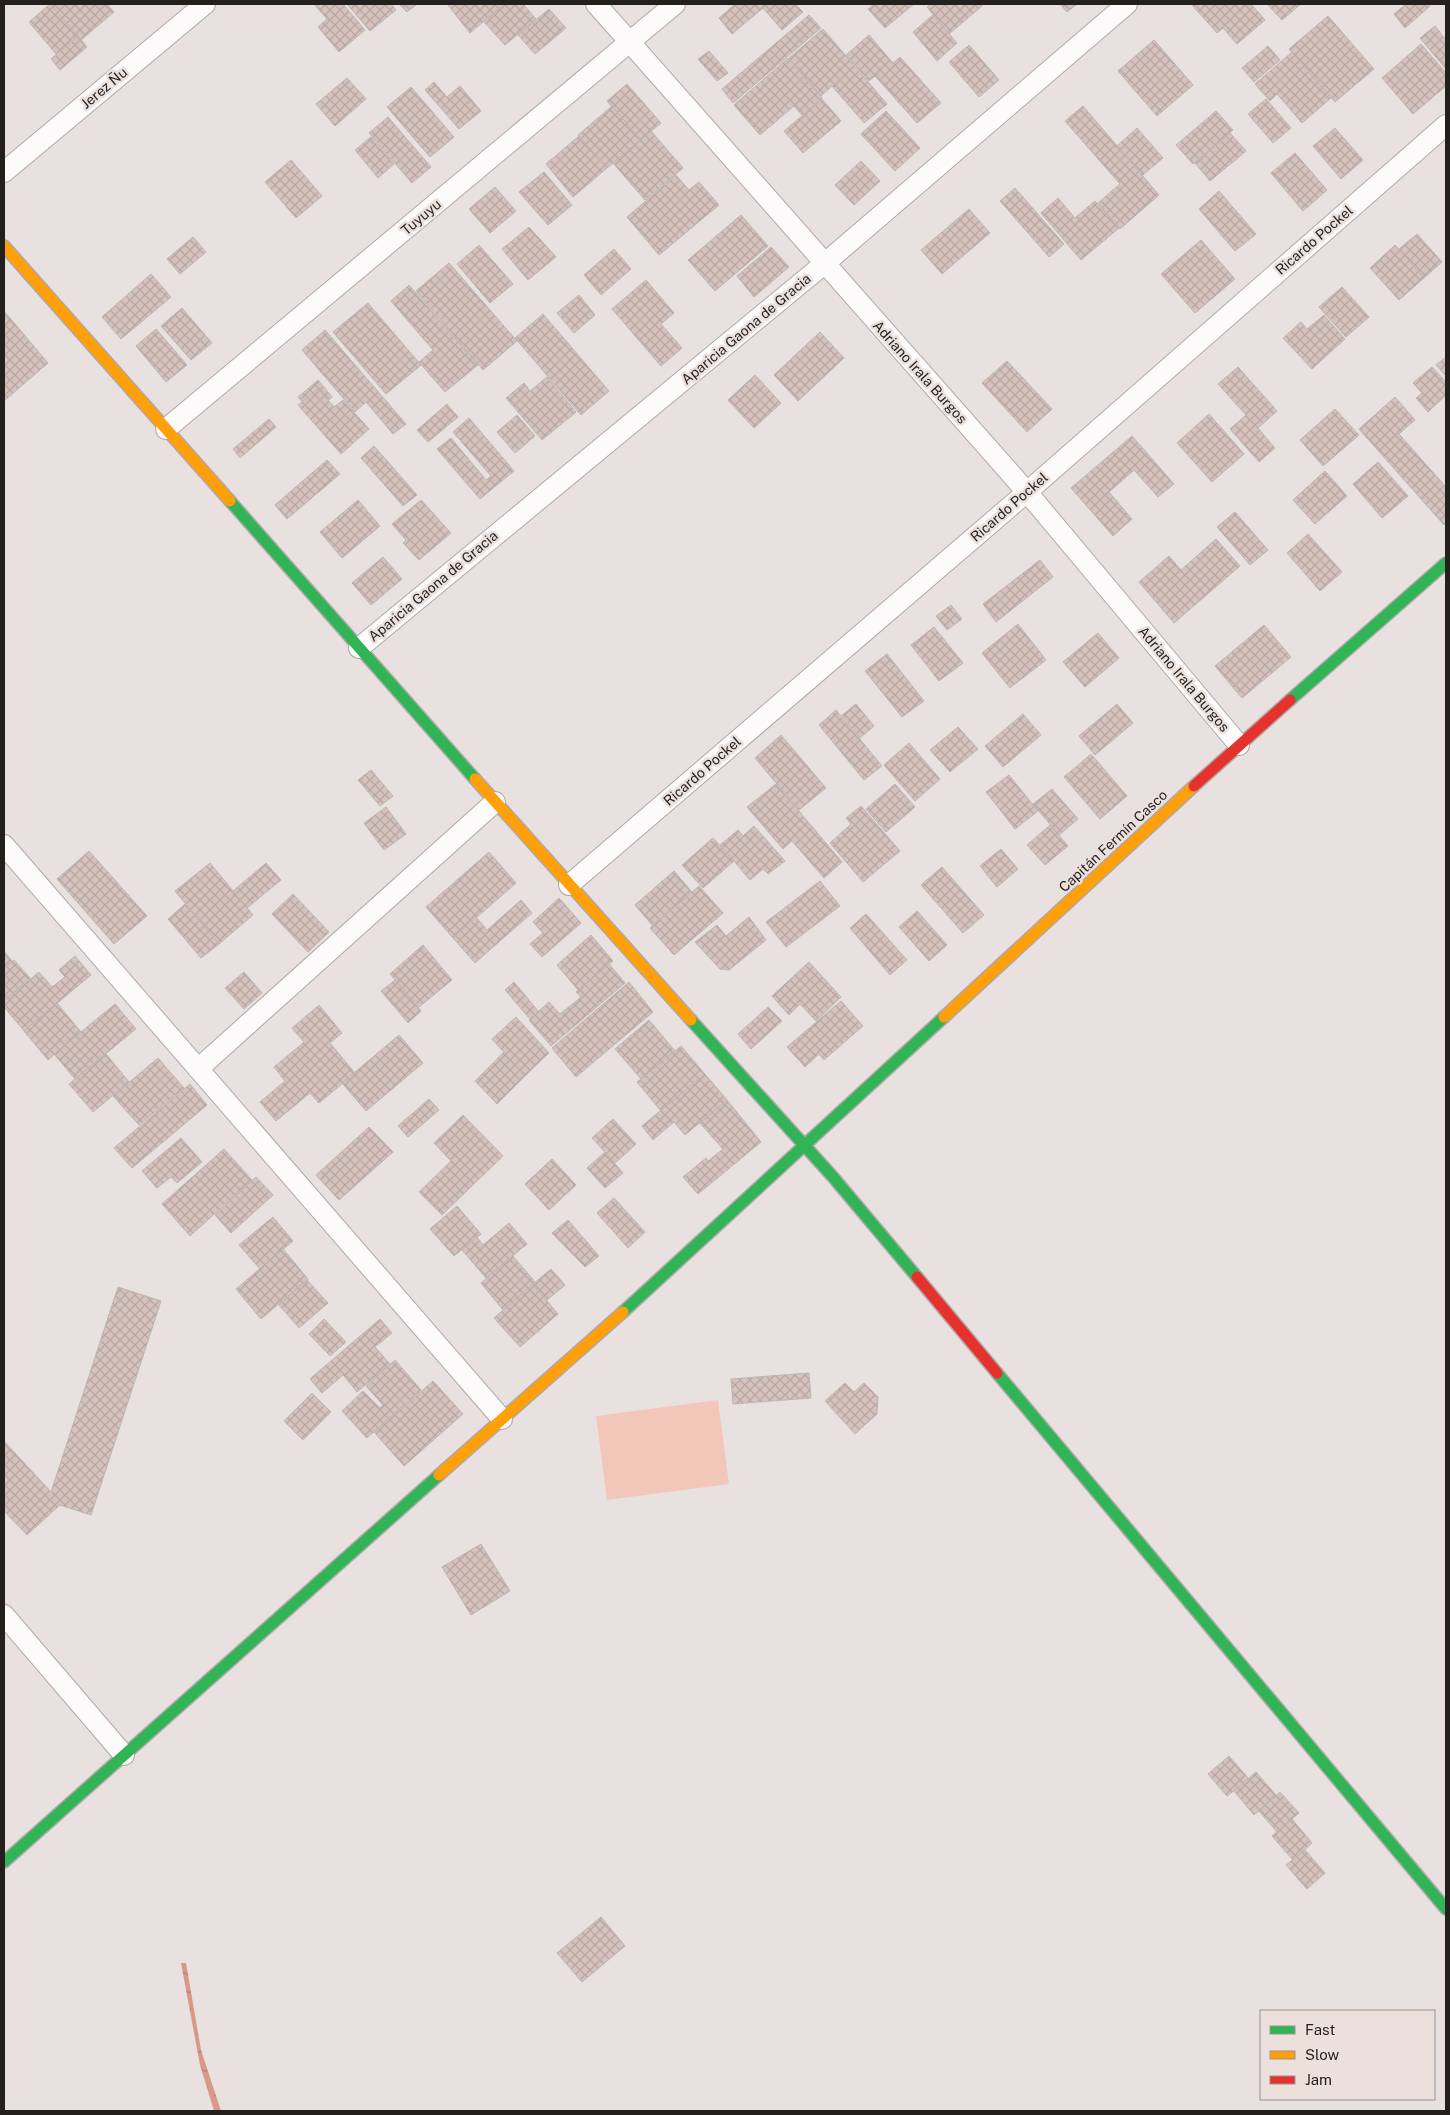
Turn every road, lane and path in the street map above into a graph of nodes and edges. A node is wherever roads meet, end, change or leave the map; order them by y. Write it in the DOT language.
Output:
graph roads {
  1 [pos="205,4"];
  2 [pos="596,4"];
  3 [pos="675,4"];
  4 [pos="1127,4"];
  5 [pos="629,43"];
  6 [pos="1446,125"];
  7 [pos="4,172"];
  8 [pos="4,246"];
  9 [pos="824,264"];
  10 [pos="166,429"];
  11 [pos="1027,492"];
  12 [pos="1446,563"];
  13 [pos="359,648"];
  14 [pos="1239,745"];
  15 [pos="495,802"];
  16 [pos="4,845"];
  17 [pos="569,885"];
  18 [pos="198,1069"];
  19 [pos="805,1146"];
  20 [pos="502,1419"];
  21 [pos="4,1615"];
  22 [pos="124,1755"];
  23 [pos="4,1862"];
  24 [pos="1446,1909"];
  1 -- 7 [label="street, Jerez Ñu"];
  2 -- 5 [label="street, Adriano Irala Burgos"];
  3 -- 5 [label="street, Tuyuyu"];
  4 -- 9 [label="street, Aparicia Gaona de Gracia"];
  5 -- 9 [label="street, Adriano Irala Burgos"];
  5 -- 10 [label="street, Tuyuyu"];
  6 -- 11 [label="street, Ricardo Pockel"];
  8 -- 10 [label="street"];
  9 -- 11 [label="street, Adriano Irala Burgos"];
  9 -- 13 [label="street, Aparicia Gaona de Gracia"];
  10 -- 13 [label="street"];
  11 -- 14 [label="street, Adriano Irala Burgos"];
  11 -- 17 [label="street, Ricardo Pockel"];
  12 -- 14 [label="street, Capitán Fermín Casco"];
  13 -- 15 [label="street"];
  14 -- 19 [label="street, Capitán Fermín Casco"];
  15 -- 17 [label="street"];
  15 -- 18 [label="street"];
  16 -- 18 [label="street"];
  17 -- 19 [label="street"];
  18 -- 20 [label="street"];
  19 -- 20 [label="street, Capitán Fermín Casco"];
  19 -- 24 [label="street"];
  20 -- 22 [label="street, Capitán Fermín Casco"];
  21 -- 22 [label="street"];
  22 -- 23 [label="street, Capitán Fermín Casco"];
}
